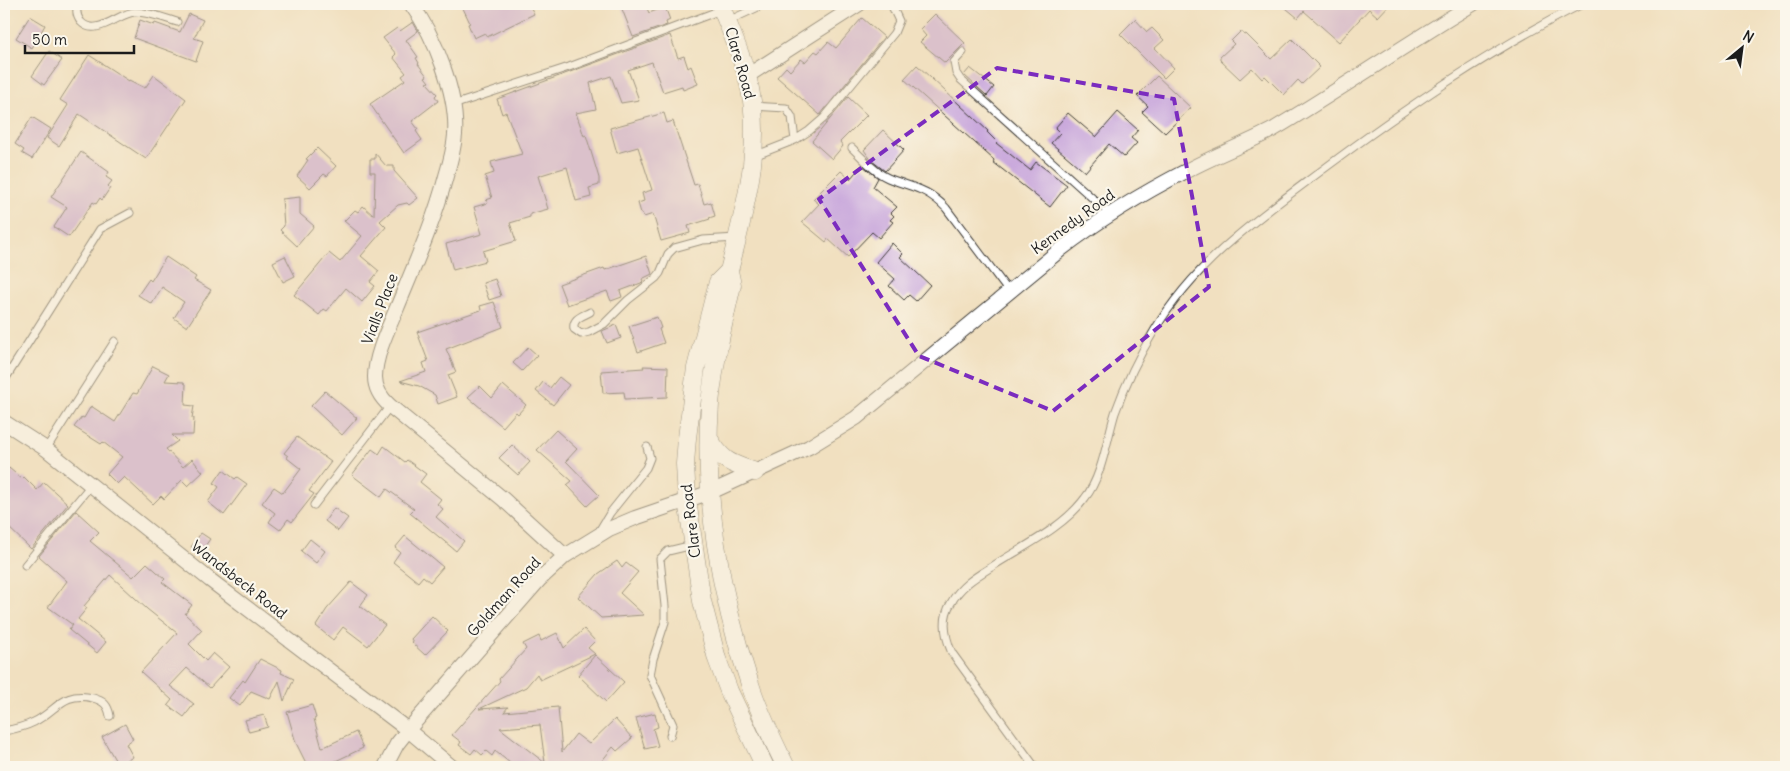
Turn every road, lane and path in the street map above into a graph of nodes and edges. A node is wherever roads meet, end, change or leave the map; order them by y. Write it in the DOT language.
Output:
graph roads {
  1 [pos="78,4"];
  2 [pos="411,4"];
  3 [pos="762,4"];
  4 [pos="859,4"];
  5 [pos="891,4"];
  6 [pos="1473,4"];
  7 [pos="1582,4"];
  8 [pos="723,11"];
  9 [pos="177,22"];
  10 [pos="963,52"];
  11 [pos="747,76"];
  12 [pos="453,105"];
  13 [pos="752,106"];
  14 [pos="795,140"];
  15 [pos="852,148"];
  16 [pos="753,156"];
  17 [pos="130,214"];
  18 [pos="1110,214"];
  19 [pos="737,238"];
  20 [pos="729,271"];
  21 [pos="1009,292"];
  22 [pos="590,312"];
  23 [pos="115,341"];
  24 [pos="4,381"];
  25 [pos="390,406"];
  26 [pos="4,422"];
  27 [pos="708,438"];
  28 [pos="647,447"];
  29 [pos="46,449"];
  30 [pos="755,472"];
  31 [pos="92,484"];
  32 [pos="711,492"];
  33 [pos="687,500"];
  34 [pos="314,505"];
  35 [pos="595,537"];
  36 [pos="693,545"];
  37 [pos="565,556"];
  38 [pos="25,565"];
  39 [pos="110,716"];
  40 [pos="408,730"];
  41 [pos="4,732"];
  42 [pos="670,736"];
  43 [pos="385,767"];
  44 [pos="452,767"];
  45 [pos="764,767"];
  46 [pos="786,767"];
  47 [pos="1035,767"];
  1 -- 9 [label="lane"];
  2 -- 12 [label="street, Vialls Place"];
  3 -- 8 [label="lane"];
  4 -- 11 [label="street"];
  5 -- 14 [label="lane"];
  6 -- 18 [label="street, Kennedy Road"];
  7 -- 47 [label="lane"];
  8 -- 11 [label="street, Clare Road"];
  8 -- 12 [label="lane"];
  10 -- 18 [label="lane"];
  11 -- 13 [label="street, Clare Road"];
  12 -- 25 [label="street, Vialls Place"];
  13 -- 14 [label="lane"];
  13 -- 16 [label="street, Clare Road"];
  14 -- 16 [label="lane"];
  15 -- 21 [label="lane"];
  16 -- 19 [label="street, Clare Road"];
  17 -- 24 [label="lane"];
  18 -- 21 [label="street, Kennedy Road"];
  19 -- 20 [label="street, Clare Road"];
  19 -- 22 [label="lane"];
  20 -- 27 [label="street, Clare Road"];
  20 -- 33 [label="street, Clare Road"];
  21 -- 30 [label="street, Kennedy Road"];
  23 -- 29 [label="lane"];
  25 -- 34 [label="lane"];
  25 -- 37 [label="street, Vialls Place"];
  26 -- 29 [label="street, Wandsbeck Road"];
  27 -- 30 [label="street"];
  27 -- 32 [label="street, Clare Road"];
  28 -- 35 [label="lane"];
  29 -- 31 [label="street, Wandsbeck Road"];
  30 -- 32 [label="street, Kennedy Road"];
  31 -- 38 [label="lane"];
  31 -- 40 [label="street, Wandsbeck Road"];
  32 -- 33 [label="street, Kennedy Road"];
  32 -- 46 [label="street, Clare Road"];
  33 -- 35 [label="street, Goldman Road"];
  33 -- 36 [label="street, Clare Road"];
  35 -- 37 [label="street, Goldman Road"];
  36 -- 42 [label="lane"];
  36 -- 45 [label="street, Clare Road"];
  37 -- 40 [label="street, Goldman Road"];
  39 -- 41 [label="lane"];
  40 -- 43 [label="street, Goldman Road"];
  40 -- 44 [label="street, Wandsbeck Road"];
}
